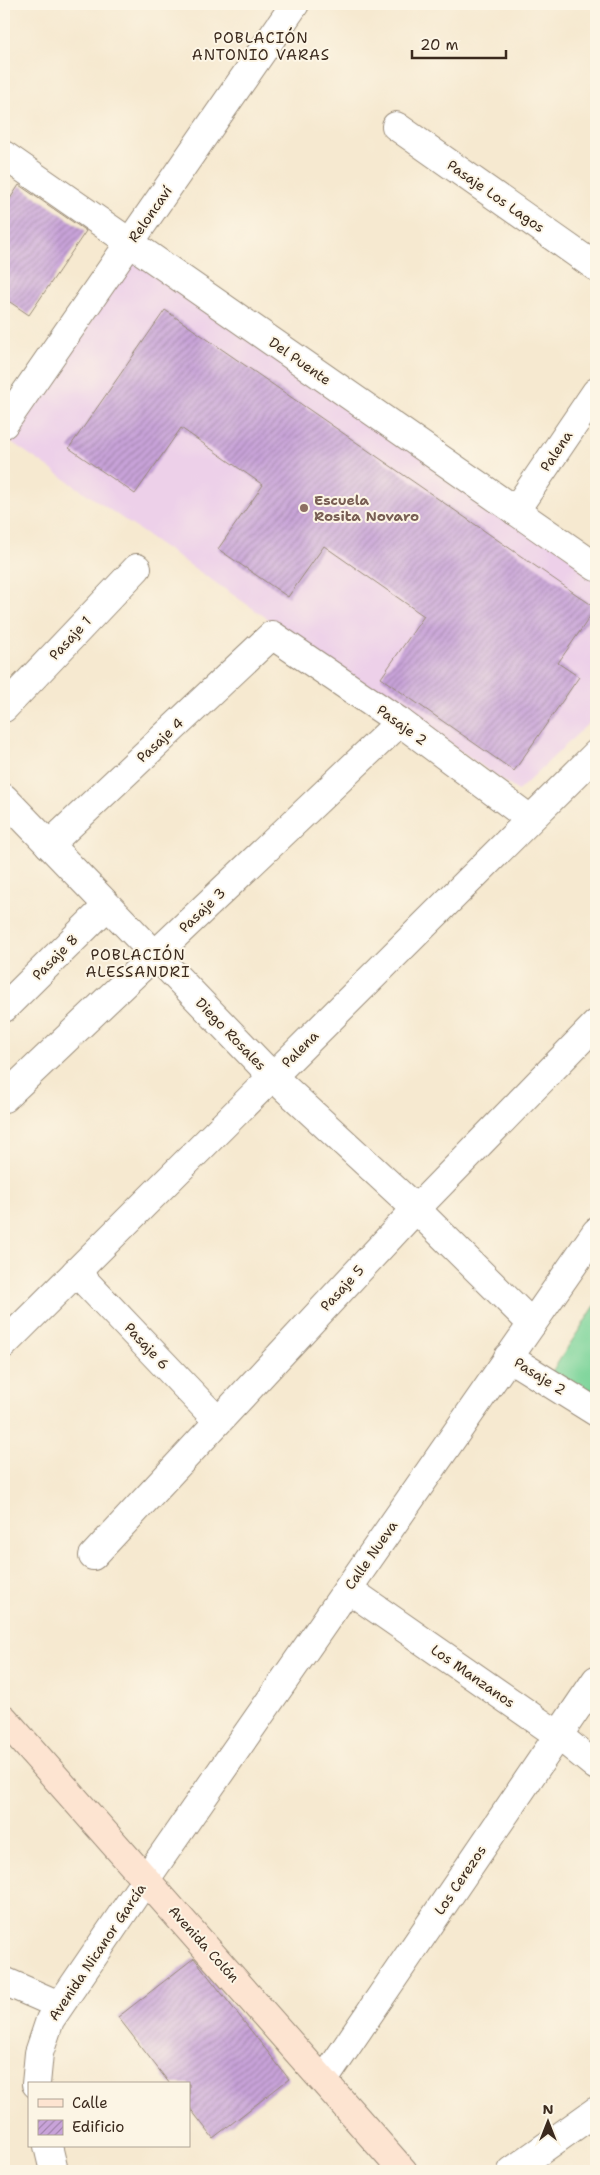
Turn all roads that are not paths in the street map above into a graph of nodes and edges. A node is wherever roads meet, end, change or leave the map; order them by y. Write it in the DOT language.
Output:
graph roads {
  1 [pos="295,4"];
  2 [pos="396,126"];
  3 [pos="4,155"];
  4 [pos="130,243"];
  5 [pos="596,267"];
  6 [pos="596,392"];
  7 [pos="4,424"];
  8 [pos="516,511"];
  9 [pos="596,567"];
  10 [pos="137,568"];
  11 [pos="272,635"];
  12 [pos="4,708"];
  13 [pos="400,722"];
  14 [pos="596,754"];
  15 [pos="4,798"];
  16 [pos="530,819"];
  17 [pos="49,845"];
  18 [pos="107,906"];
  19 [pos="154,955"];
  20 [pos="4,1008"];
  21 [pos="596,1024"];
  22 [pos="272,1076"];
  23 [pos="4,1098"];
  24 [pos="416,1209"];
  25 [pos="596,1232"];
  26 [pos="76,1272"];
  27 [pos="532,1324"];
  28 [pos="4,1344"];
  29 [pos="508,1357"];
  30 [pos="596,1412"];
  31 [pos="218,1421"];
  32 [pos="93,1556"];
  33 [pos="348,1589"];
  34 [pos="596,1680"];
  35 [pos="4,1719"];
  36 [pos="558,1735"];
  37 [pos="596,1766"];
  38 [pos="146,1879"];
  39 [pos="4,1981"];
  40 [pos="59,2005"];
  41 [pos="324,2080"];
  42 [pos="36,2082"];
  43 [pos="596,2111"];
  44 [pos="48,2148"];
  45 [pos="54,2171"];
  46 [pos="403,2171"];
  47 [pos="512,2171"];
  1 -- 4 [label="street, Reloncaví"];
  2 -- 5 [label="street, Pasaje Los Lagos"];
  3 -- 4 [label="street, Del Puente"];
  4 -- 7 [label="street, Reloncaví"];
  4 -- 8 [label="street, Del Puente"];
  6 -- 8 [label="street, Palena"];
  8 -- 9 [label="street, Del Puente"];
  10 -- 12 [label="street, Pasaje 1"];
  11 -- 13 [label="street, Pasaje 2"];
  11 -- 17 [label="street, Pasaje 4"];
  13 -- 16 [label="street, Pasaje 2"];
  13 -- 19 [label="street, Pasaje 3"];
  14 -- 16 [label="street, Palena"];
  15 -- 17 [label="street, Diego Rosales"];
  16 -- 22 [label="street, Palena"];
  17 -- 18 [label="street, Diego Rosales"];
  18 -- 19 [label="street, Diego Rosales"];
  18 -- 20 [label="street, Pasaje 8"];
  19 -- 22 [label="street, Diego Rosales"];
  19 -- 23 [label="street, Pasaje 3"];
  21 -- 24 [label="street, Pasaje 5"];
  22 -- 24 [label="street, Diego Rosales"];
  22 -- 26 [label="street, Palena"];
  24 -- 27 [label="street, Diego Rosales"];
  24 -- 31 [label="street, Pasaje 5"];
  25 -- 27 [label="street, Calle Nueva"];
  26 -- 28 [label="street, Palena"];
  26 -- 31 [label="street, Pasaje 6"];
  27 -- 29 [label="street, Calle Nueva"];
  29 -- 30 [label="street, Pasaje 2"];
  29 -- 33 [label="street, Calle Nueva"];
  31 -- 32 [label="street, Pasaje 5"];
  33 -- 36 [label="street, Los Manzanos"];
  33 -- 38 [label="street, Calle Nueva"];
  34 -- 36 [label="street, Los Cerezos"];
  35 -- 38 [label="main road, Avenida Colón"];
  36 -- 37 [label="street, Los Manzanos"];
  36 -- 41 [label="street, Los Cerezos"];
  38 -- 40 [label="street, Avenida Nicanor García"];
  38 -- 41 [label="main road, Avenida Colón"];
  39 -- 40 [label="street"];
  40 -- 42 [label="street, Avenida Nicanor García"];
  41 -- 46 [label="main road, Avenida Colón"];
  43 -- 47 [label="street"];
  44 -- 45 [label="street"];
}
